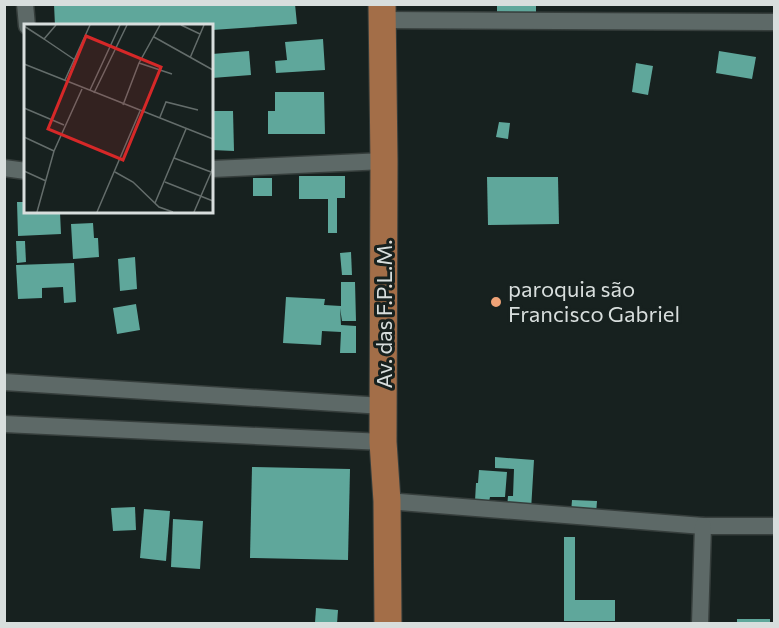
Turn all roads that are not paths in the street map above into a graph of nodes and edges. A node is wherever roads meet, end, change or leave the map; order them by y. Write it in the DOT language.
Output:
graph roads {
  1 [pos="25,4"];
  2 [pos="382,12"];
  3 [pos="774,22"];
  4 [pos="27,24"];
  5 [pos="384,161"];
  6 [pos="4,168"];
  7 [pos="213,169"];
  8 [pos="24,171"];
  9 [pos="4,382"];
  10 [pos="383,406"];
  11 [pos="4,424"];
  12 [pos="383,442"];
  13 [pos="387,501"];
  14 [pos="703,526"];
  15 [pos="774,526"];
  16 [pos="388,624"];
  17 [pos="700,624"];
  1 -- 4 [label="street"];
  2 -- 3 [label="street"];
  2 -- 5 [label="main road, Av. das F.P.L.M."];
  5 -- 7 [label="street"];
  5 -- 10 [label="main road, Av. das F.P.L.M."];
  6 -- 8 [label="street"];
  9 -- 10 [label="street"];
  10 -- 12 [label="main road, Av. das F.P.L.M."];
  11 -- 12 [label="street"];
  12 -- 13 [label="main road, Av. das F.P.L.M."];
  13 -- 14 [label="street"];
  13 -- 16 [label="main road, Av. das F.P.L.M."];
  14 -- 15 [label="street"];
  14 -- 17 [label="street"];
}
